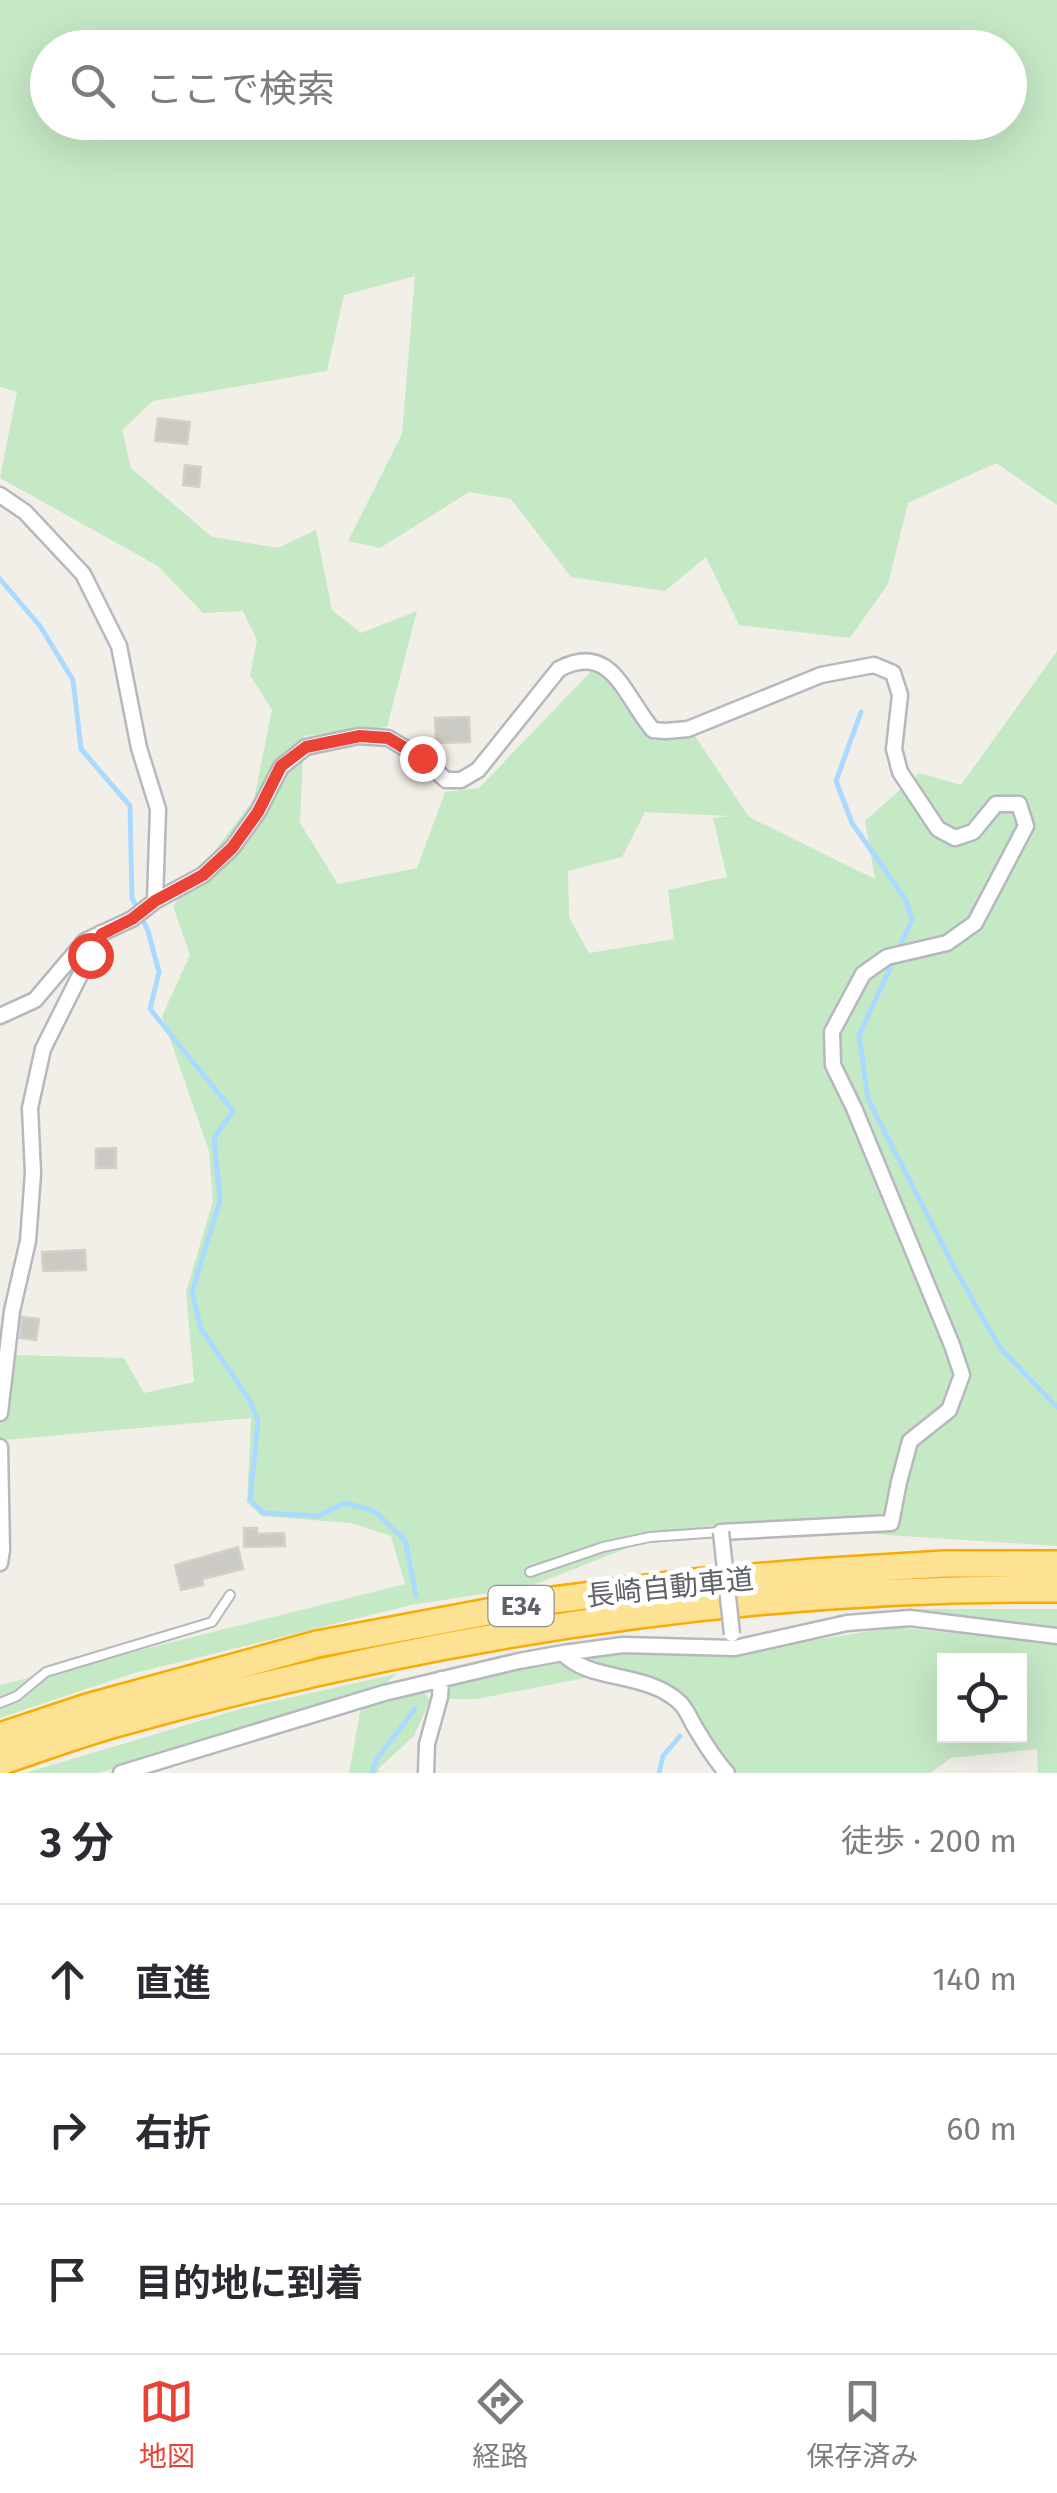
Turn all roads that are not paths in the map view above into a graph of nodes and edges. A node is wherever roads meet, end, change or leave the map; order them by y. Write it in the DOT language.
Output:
graph roads {
  1 [pos="0,495"];
  2 [pos="151,904"];
  3 [pos="102,934"];
  4 [pos="0,1016"];
  5 [pos="0,1413"];
  6 [pos="0,1448"];
  7 [pos="721,1532"];
  8 [pos="0,1563"];
  9 [pos="1057,1564"];
  10 [pos="530,1572"];
  11 [pos="1057,1589"];
  12 [pos="230,1594"];
  13 [pos="1057,1636"];
  14 [pos="733,1641"];
  15 [pos="563,1653"];
  16 [pos="441,1679"];
  17 [pos="0,1703"];
  18 [pos="0,1736"];
  19 [pos="0,1762"];
  20 [pos="121,1773"];
  21 [pos="426,1773"];
  22 [pos="727,1773"];
  1 -- 2 [label="street"];
  2 -- 3 [label="street"];
  2 -- 7 [label="street"];
  3 -- 4 [label="street"];
  3 -- 5 [label="street"];
  6 -- 8 [label="street"];
  7 -- 10 [label="lane"];
  7 -- 14 [label="street, bridge"];
  9 -- 18 [label="highway, 長崎自動車道 / E34"];
  11 -- 19 [label="highway, 長崎自動車道 / E34"];
  12 -- 17 [label="lane"];
  13 -- 14 [label="street"];
  14 -- 15 [label="street"];
  15 -- 16 [label="street"];
  15 -- 22 [label="street"];
  16 -- 20 [label="street"];
  16 -- 21 [label="street"];
}
